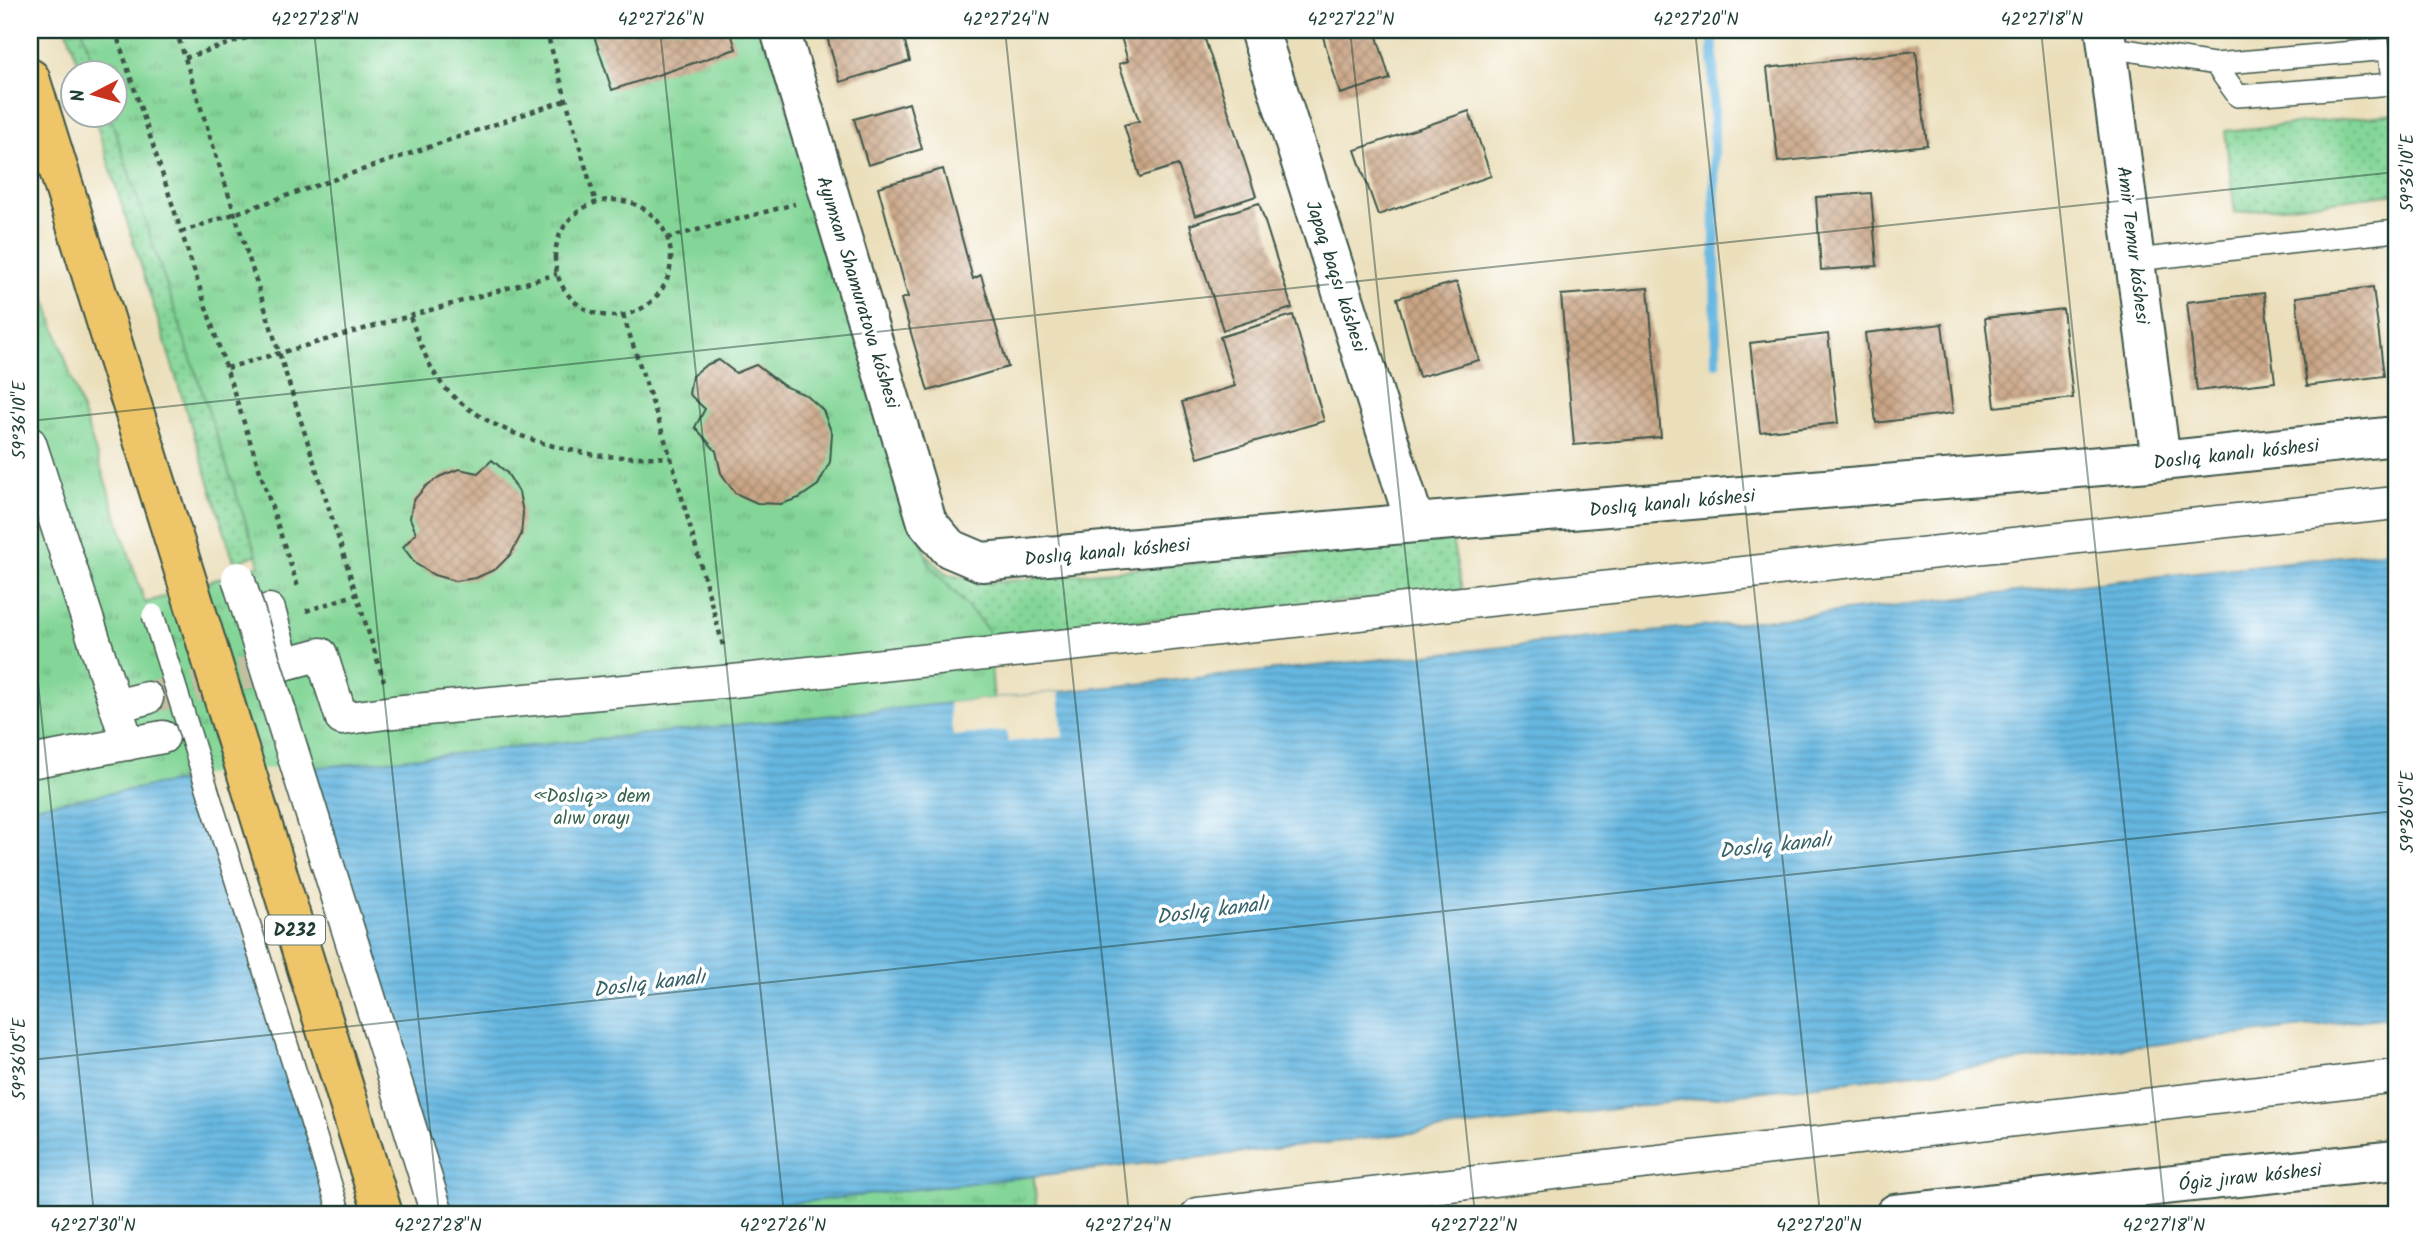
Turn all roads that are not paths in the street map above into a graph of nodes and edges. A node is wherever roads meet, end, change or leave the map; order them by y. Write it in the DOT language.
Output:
graph roads {
  1 [pos="780,30"];
  2 [pos="1259,30"];
  3 [pos="2107,38"];
  4 [pos="2215,64"];
  5 [pos="30,78"];
  6 [pos="2396,231"];
  7 [pos="2136,260"];
  8 [pos="2396,436"];
  9 [pos="30,443"];
  10 [pos="2161,461"];
  11 [pos="2396,503"];
  12 [pos="1415,523"];
  13 [pos="949,548"];
  14 [pos="237,578"];
  15 [pos="269,610"];
  16 [pos="153,615"];
  17 [pos="147,698"];
  18 [pos="115,706"];
  19 [pos="163,737"];
  20 [pos="128,744"];
  21 [pos="30,762"];
  22 [pos="2396,1076"];
  23 [pos="2396,1160"];
  24 [pos="340,1214"];
  25 [pos="383,1214"];
  26 [pos="437,1214"];
  27 [pos="1198,1214"];
  28 [pos="1895,1214"];
  1 -- 13 [label="street, Ayımxan Shamuratova kóshesi"];
  2 -- 12 [label="street, Japaq baqsı kóshesi"];
  3 -- 4 [label="lane"];
  3 -- 7 [label="street, Amir Temur kóshesi"];
  4 -- 4 [label="lane"];
  5 -- 25 [label="main road, D232, bridge"];
  6 -- 7 [label="lane"];
  7 -- 10 [label="street, Amir Temur kóshesi"];
  8 -- 10 [label="street, Doslıq kanalı kóshesi"];
  9 -- 18 [label="street"];
  10 -- 12 [label="street, Doslıq kanalı kóshesi"];
  11 -- 15 [label="street"];
  12 -- 13 [label="street, Doslıq kanalı kóshesi"];
  14 -- 26 [label="street, bridge"];
  16 -- 24 [label="lane, bridge"];
  17 -- 18 [label="street"];
  18 -- 20 [label="street"];
  19 -- 20 [label="street"];
  20 -- 21 [label="street"];
  22 -- 27 [label="street"];
  23 -- 28 [label="street, Ógiz jıraw kóshesi"];
}
